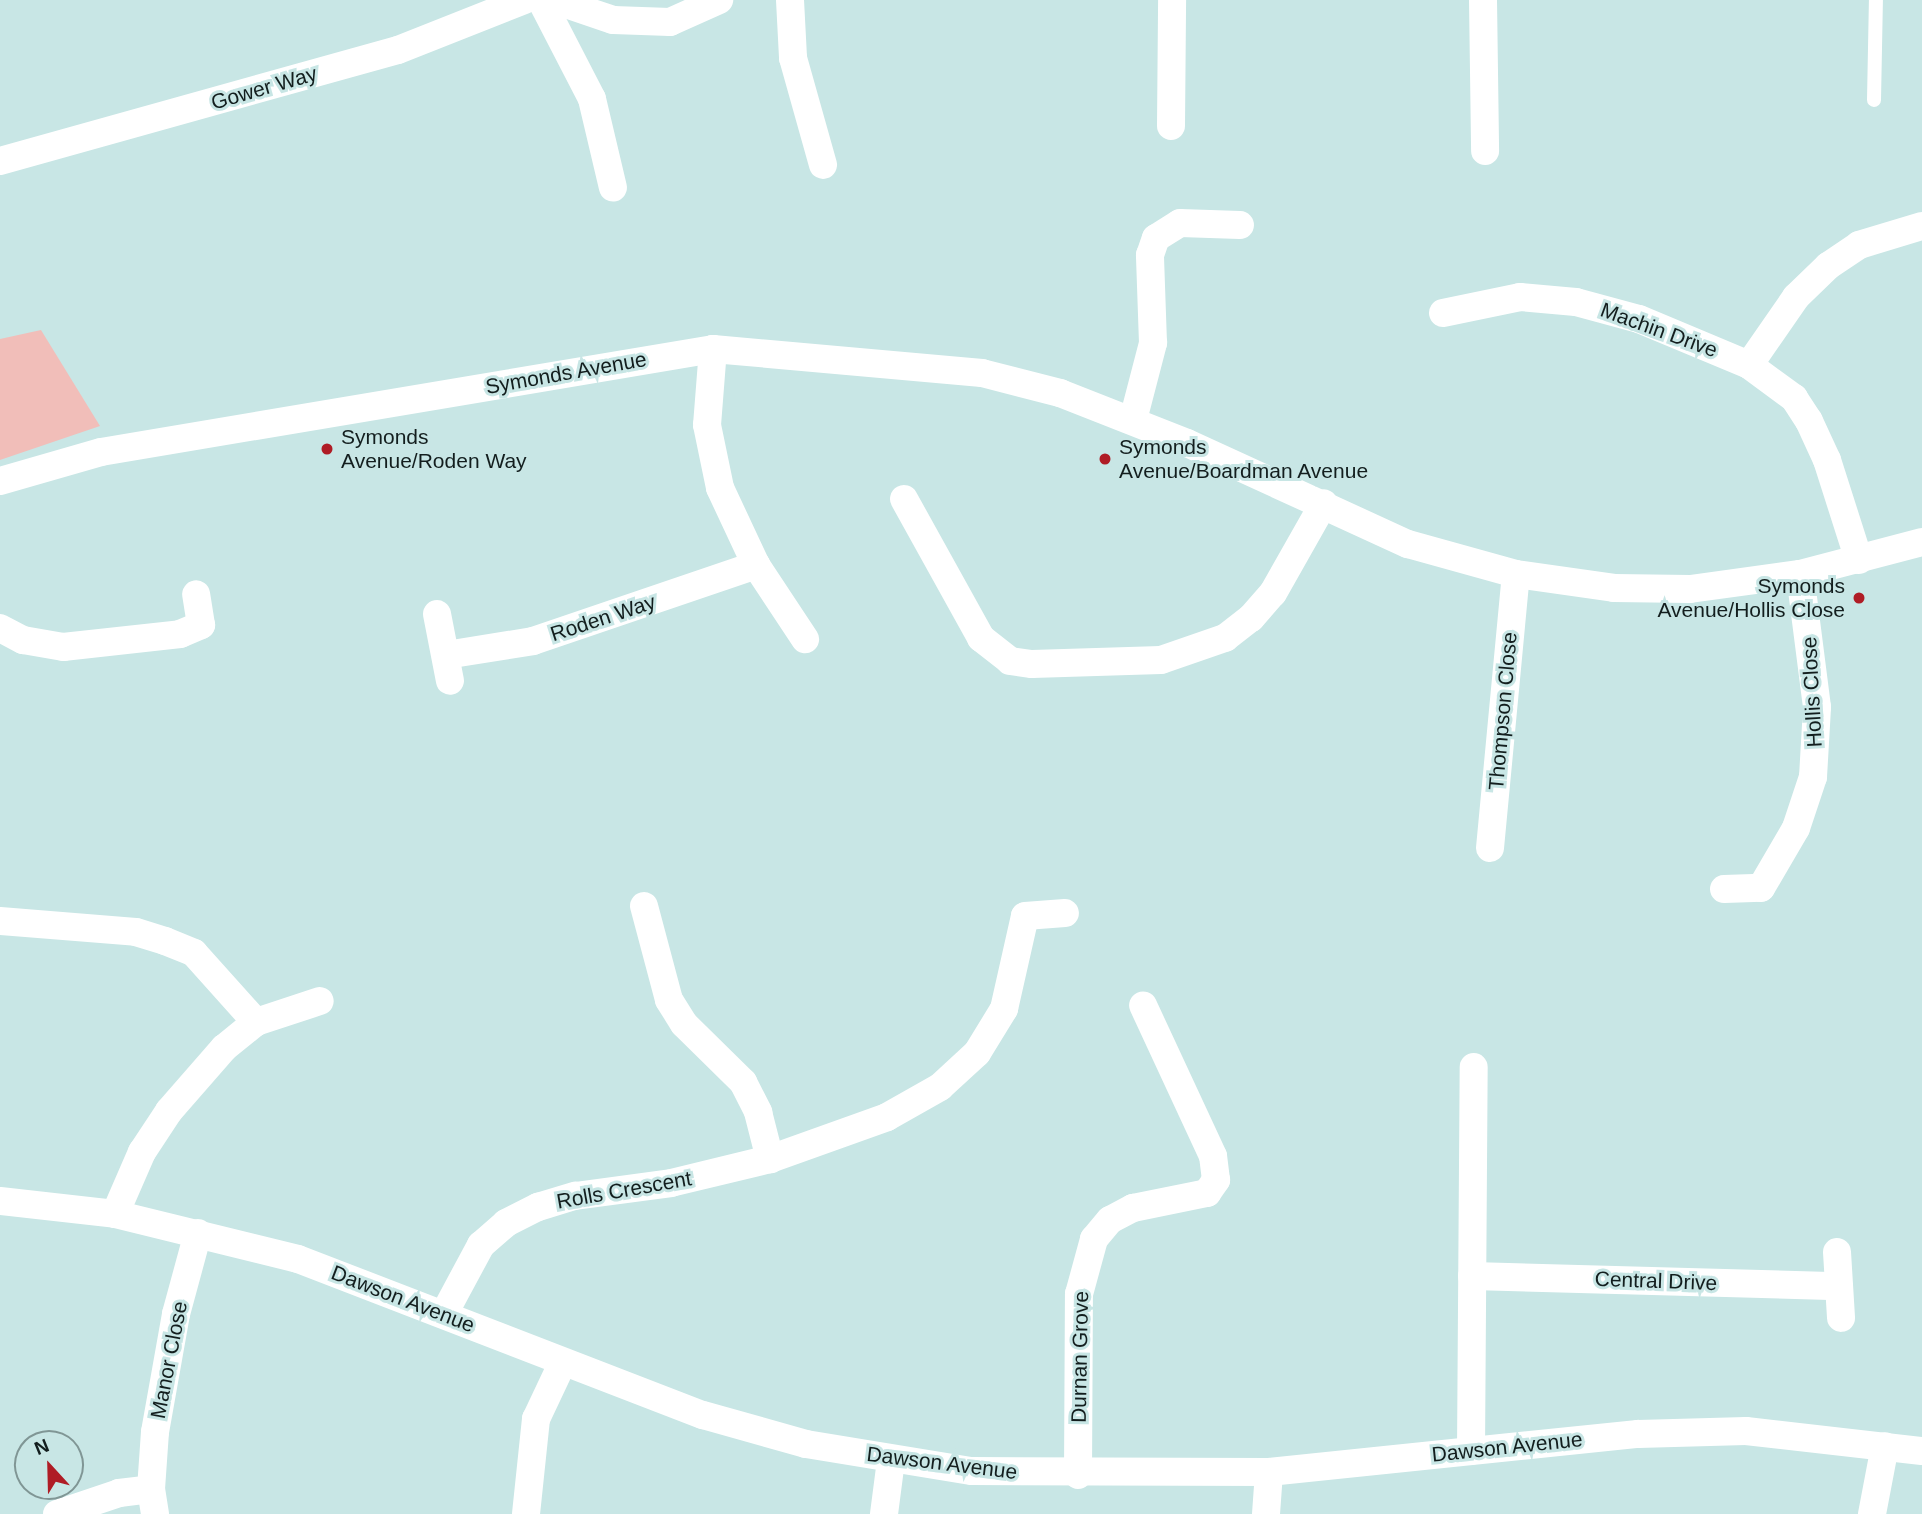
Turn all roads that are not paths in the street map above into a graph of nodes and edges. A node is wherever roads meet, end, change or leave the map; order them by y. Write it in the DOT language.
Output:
graph roads {
  1 [pos="541,0"];
  2 [pos="554,0"];
  3 [pos="719,0"];
  4 [pos="790,0"];
  5 [pos="1172,0"];
  6 [pos="1483,0"];
  7 [pos="1876,0"];
  8 [pos="513,2"];
  9 [pos="1874,100"];
  10 [pos="1171,126"];
  11 [pos="1485,150"];
  12 [pos="0,161"];
  13 [pos="823,165"];
  14 [pos="613,188"];
  15 [pos="1240,225"];
  16 [pos="1922,226"];
  17 [pos="1443,313"];
  18 [pos="713,349"];
  19 [pos="1749,365"];
  20 [pos="1133,419"];
  21 [pos="0,481"];
  22 [pos="904,499"];
  23 [pos="1324,503"];
  24 [pos="1922,542"];
  25 [pos="1858,561"];
  26 [pos="757,565"];
  27 [pos="1516,574"];
  28 [pos="1800,574"];
  29 [pos="196,594"];
  30 [pos="437,614"];
  31 [pos="0,628"];
  32 [pos="805,639"];
  33 [pos="1490,848"];
  34 [pos="1724,889"];
  35 [pos="644,906"];
  36 [pos="1065,913"];
  37 [pos="0,921"];
  38 [pos="320,1001"];
  39 [pos="1143,1005"];
  40 [pos="256,1021"];
  41 [pos="1474,1067"];
  42 [pos="770,1159"];
  43 [pos="0,1201"];
  44 [pos="116,1214"];
  45 [pos="198,1233"];
  46 [pos="1837,1252"];
  47 [pos="1472,1276"];
  48 [pos="1839,1286"];
  49 [pos="445,1312"];
  50 [pos="1841,1318"];
  51 [pos="562,1364"];
  52 [pos="1885,1446"];
  53 [pos="1471,1451"];
  54 [pos="1922,1451"];
  55 [pos="891,1460"];
  56 [pos="1269,1472"];
  57 [pos="1079,1475"];
  58 [pos="153,1502"];
  59 [pos="57,1514"];
  60 [pos="526,1514"];
  61 [pos="884,1514"];
  62 [pos="1266,1514"];
  63 [pos="1872,1514"];
  1 -- 14 [label="street"];
  2 -- 3 [label="street"];
  4 -- 13 [label="street"];
  5 -- 10 [label="street"];
  6 -- 11 [label="street"];
  7 -- 9 [label="lane"];
  8 -- 12 [label="street, Gower Way"];
  15 -- 20 [label="street"];
  16 -- 19 [label="street"];
  17 -- 19 [label="street, Machin Drive"];
  18 -- 20 [label="street, Symonds Avenue"];
  18 -- 21 [label="street, Symonds Avenue"];
  18 -- 26 [label="street"];
  19 -- 25 [label="street, Machin Drive"];
  20 -- 23 [label="street, Symonds Avenue"];
  22 -- 23 [label="street"];
  23 -- 27 [label="street, Symonds Avenue"];
  24 -- 25 [label="street, Symonds Avenue"];
  25 -- 28 [label="street, Symonds Avenue"];
  26 -- 30 [label="street, Roden Way"];
  26 -- 32 [label="street"];
  27 -- 28 [label="street, Symonds Avenue"];
  27 -- 33 [label="street, Thompson Close"];
  28 -- 34 [label="street, Hollis Close"];
  29 -- 31 [label="street"];
  35 -- 42 [label="street"];
  36 -- 42 [label="street, Rolls Crescent"];
  37 -- 40 [label="street"];
  38 -- 40 [label="street"];
  39 -- 57 [label="street, Durnan Grove"];
  40 -- 44 [label="street"];
  41 -- 47 [label="street"];
  42 -- 49 [label="street, Rolls Crescent"];
  43 -- 44 [label="street, Dawson Avenue"];
  44 -- 45 [label="street, Dawson Avenue"];
  45 -- 49 [label="street, Dawson Avenue"];
  45 -- 58 [label="street, Manor Close"];
  46 -- 48 [label="street"];
  47 -- 48 [label="street, Central Drive"];
  47 -- 53 [label="street"];
  48 -- 50 [label="street"];
  49 -- 51 [label="street, Dawson Avenue"];
  51 -- 55 [label="street, Dawson Avenue"];
  51 -- 60 [label="street"];
  52 -- 53 [label="street, Dawson Avenue"];
  52 -- 54 [label="street, Dawson Avenue"];
  52 -- 63 [label="street"];
  53 -- 56 [label="street, Dawson Avenue"];
  55 -- 57 [label="street, Dawson Avenue"];
  55 -- 61 [label="street"];
  56 -- 57 [label="street, Dawson Avenue"];
  56 -- 62 [label="street"];
  58 -- 59 [label="street, Manor Close"];
}
